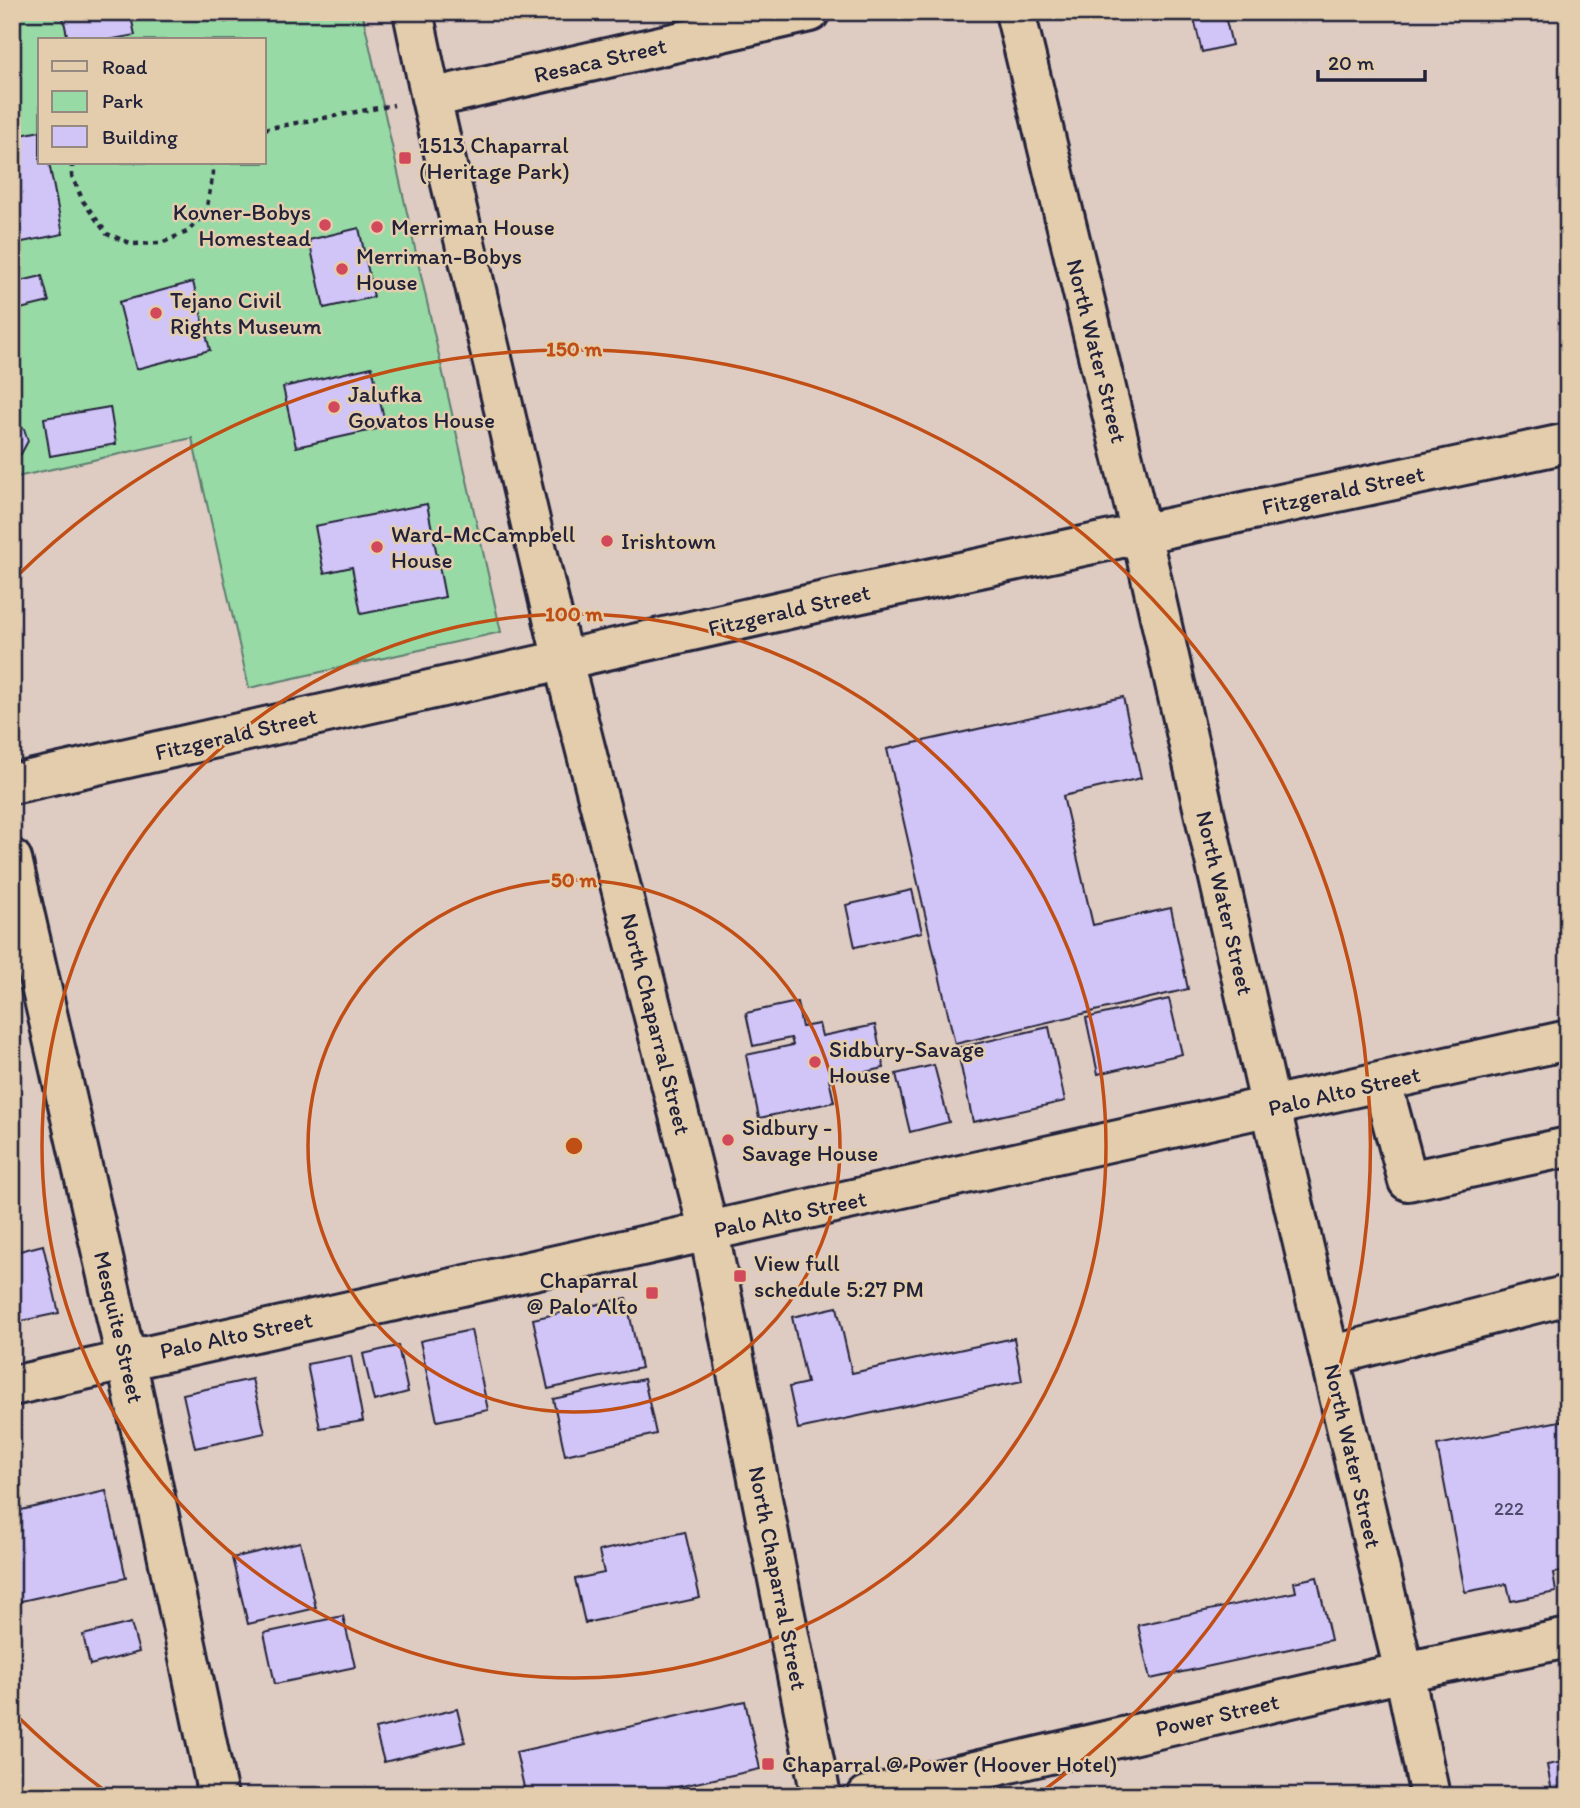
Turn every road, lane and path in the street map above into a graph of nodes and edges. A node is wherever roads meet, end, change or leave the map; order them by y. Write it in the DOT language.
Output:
graph roads {
  1 [pos="413,12"];
  2 [pos="810,12"];
  3 [pos="1014,12"];
  4 [pos="431,99"];
  5 [pos="266,129"];
  6 [pos="72,164"];
  7 [pos="212,164"];
  8 [pos="1568,443"];
  9 [pos="1142,533"];
  10 [pos="563,662"];
  11 [pos="12,784"];
  12 [pos="12,859"];
  13 [pos="1568,1040"];
  14 [pos="1382,1083"];
  15 [pos="1271,1108"];
  16 [pos="1568,1147"];
  17 [pos="709,1232"];
  18 [pos="1568,1295"];
  19 [pos="1329,1356"];
  20 [pos="126,1359"];
  21 [pos="12,1386"];
  22 [pos="1568,1638"];
  23 [pos="1404,1672"];
  24 [pos="218,1796"];
  25 [pos="821,1796"];
  26 [pos="867,1796"];
  27 [pos="1430,1796"];
  1 -- 4 [label="street, North Chaparral Street"];
  2 -- 4 [label="street, Resaca Street"];
  3 -- 9 [label="street, North Water Street"];
  4 -- 5 [label="path"];
  4 -- 10 [label="street, North Chaparral Street"];
  6 -- 7 [label="path"];
  8 -- 9 [label="street, Fitzgerald Street"];
  9 -- 10 [label="street, Fitzgerald Street"];
  9 -- 15 [label="street, North Water Street"];
  10 -- 11 [label="street, Fitzgerald Street"];
  10 -- 17 [label="street, North Chaparral Street"];
  12 -- 20 [label="street, Mesquite Street"];
  13 -- 14 [label="street, Palo Alto Street"];
  14 -- 15 [label="street, Palo Alto Street"];
  14 -- 16 [label="street"];
  15 -- 17 [label="street, Palo Alto Street"];
  15 -- 19 [label="street, North Water Street"];
  17 -- 20 [label="street, Palo Alto Street"];
  17 -- 25 [label="street, North Chaparral Street"];
  18 -- 19 [label="street"];
  19 -- 23 [label="street, North Water Street"];
  20 -- 21 [label="street, Palo Alto Street"];
  20 -- 24 [label="street, Mesquite Street"];
  22 -- 23 [label="street, Power Street"];
  23 -- 26 [label="street, Power Street"];
  23 -- 27 [label="street, North Water Street"];
}
